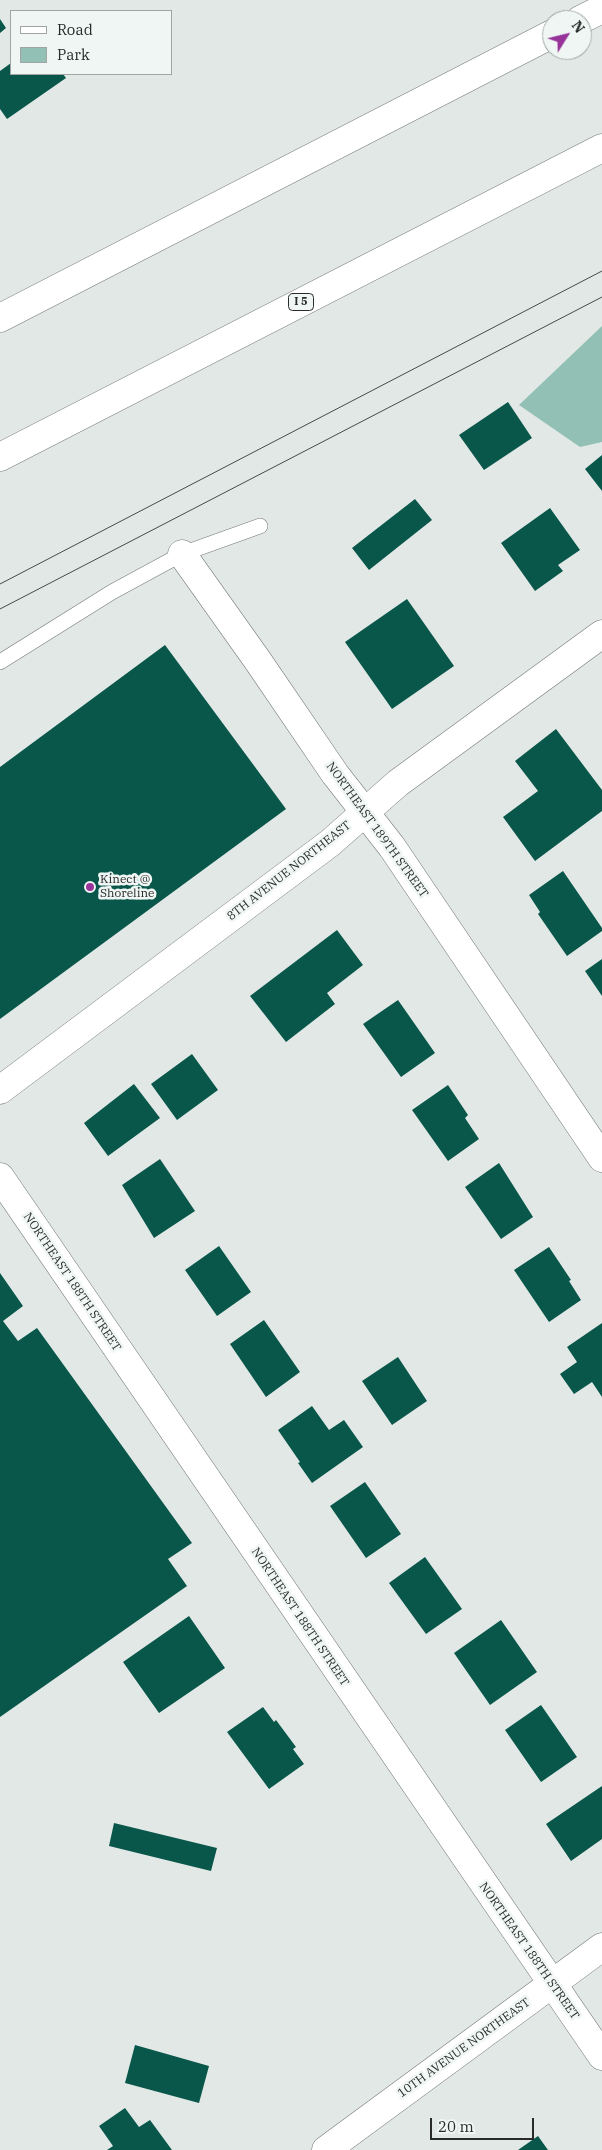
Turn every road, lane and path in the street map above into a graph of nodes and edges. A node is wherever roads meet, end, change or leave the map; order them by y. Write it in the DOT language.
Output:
graph roads {
  1 [pos="542,39"];
  2 [pos="602,148"];
  3 [pos="0,318"];
  4 [pos="0,457"];
  5 [pos="260,526"];
  6 [pos="182,554"];
  7 [pos="602,634"];
  8 [pos="0,662"];
  9 [pos="364,812"];
  10 [pos="0,1090"];
  11 [pos="602,1158"];
  12 [pos="0,1177"];
  13 [pos="602,1947"];
  14 [pos="552,1984"];
  15 [pos="602,2056"];
  16 [pos="326,2150"];
  1 -- 3 [label="main road"];
  2 -- 4 [label="main road, I 5"];
  5 -- 6 [label="lane"];
  6 -- 8 [label="lane"];
  6 -- 9 [label="main road, NORTHEAST 189TH STREET"];
  7 -- 9 [label="main road, 8TH AVENUE NORTHEAST"];
  9 -- 10 [label="main road, 8TH AVENUE NORTHEAST"];
  9 -- 11 [label="main road, NORTHEAST 189TH STREET"];
  12 -- 14 [label="main road, NORTHEAST 188TH STREET"];
  13 -- 14 [label="main road, 10TH AVENUE NORTHEAST"];
  14 -- 15 [label="main road, NORTHEAST 188TH STREET"];
  14 -- 16 [label="main road, 10TH AVENUE NORTHEAST"];
}
